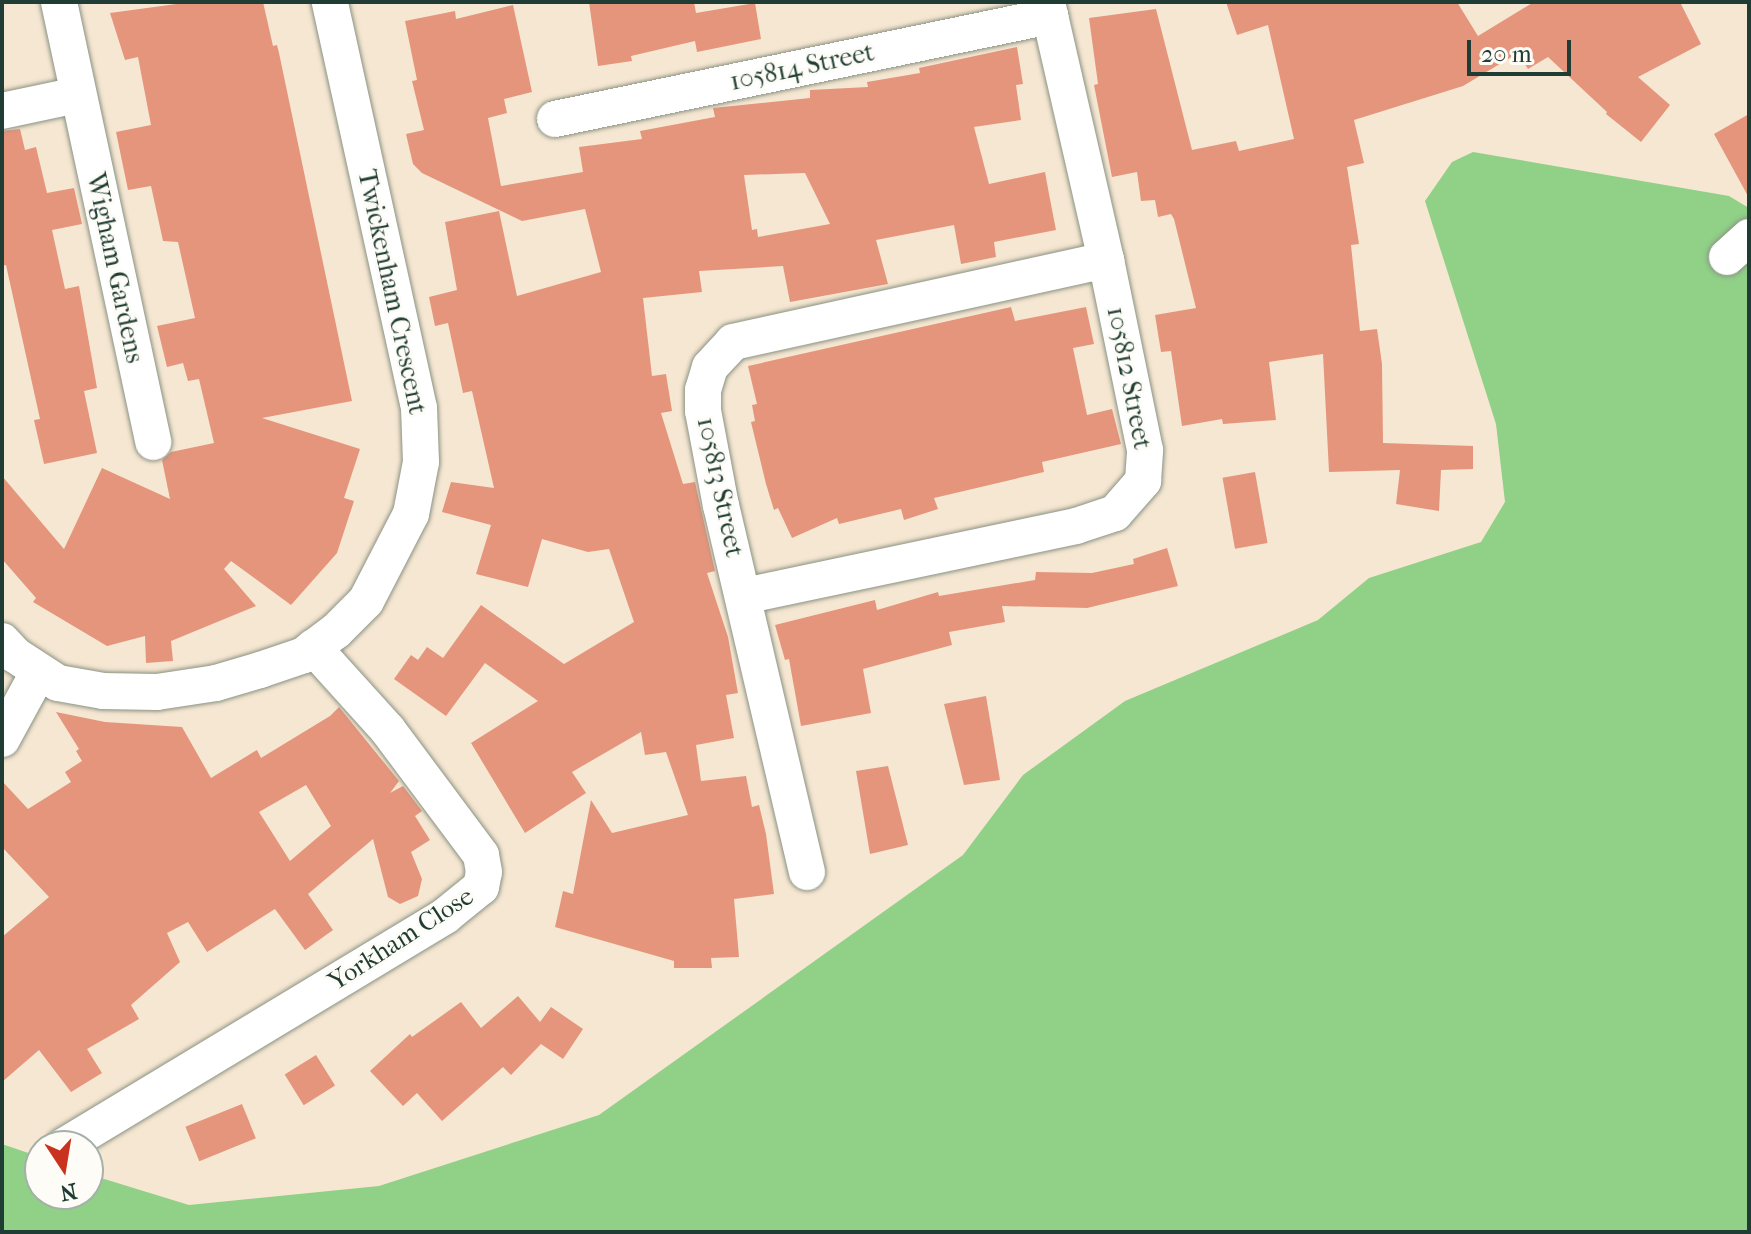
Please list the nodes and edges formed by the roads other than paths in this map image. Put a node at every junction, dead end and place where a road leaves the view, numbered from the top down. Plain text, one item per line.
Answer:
1 (59, 2) edge
2 (330, 2) edge
3 (1048, 9) edge
4 (77, 95) junction
5 (2, 111) edge
6 (555, 119) dead end
7 (1106, 260) junction
8 (153, 442) dead end
9 (744, 596) junction
10 (2, 641) edge
11 (313, 647) junction
12 (39, 671) junction
13 (2, 739) edge
14 (807, 872) dead end
15 (91, 1130) edge

1 - 4 street, Wigham Gardens
2 - 11 street, Twickenham Crescent
3 - 6 street, 105814 Street
3 - 7 street, 105812 Street
4 - 5 street
4 - 8 street, Wigham Gardens
7 - 9 street, 105812 Street
7 - 9 street, 105813 Street
9 - 14 street, 105813 Street
10 - 12 street, Twickenham Crescent
11 - 12 street, Twickenham Crescent
11 - 15 street, Yorkham Close
12 - 13 street

